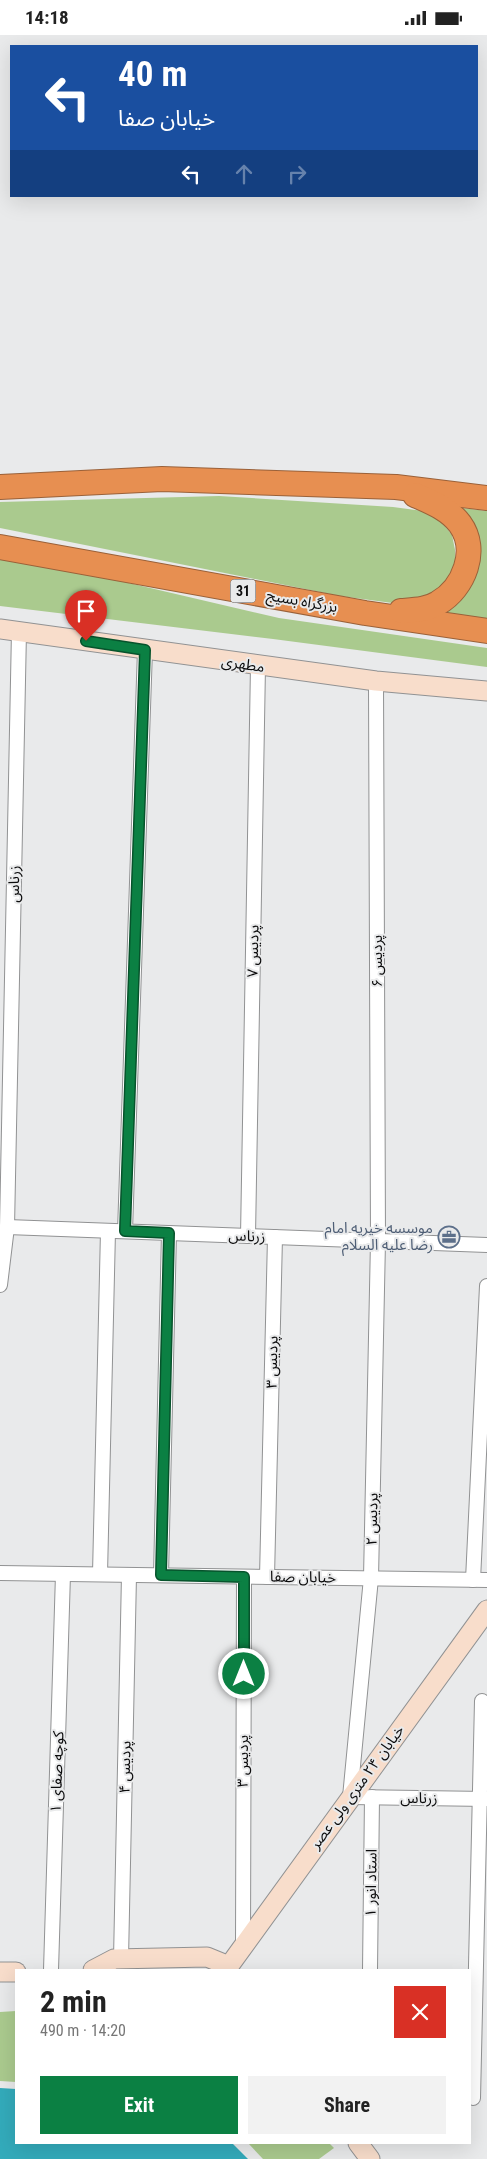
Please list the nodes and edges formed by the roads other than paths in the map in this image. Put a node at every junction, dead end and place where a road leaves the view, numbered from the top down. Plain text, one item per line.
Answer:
1 (0, 487) edge
2 (396, 487) junction
3 (487, 498) edge
4 (0, 547) edge
5 (365, 613) junction
6 (0, 629) edge
7 (19, 631) junction
8 (487, 631) edge
9 (145, 650) junction
10 (258, 666) junction
11 (376, 681) junction
12 (487, 691) edge
13 (6, 1227) junction
14 (108, 1231) junction
15 (125, 1231) junction
16 (169, 1233) junction
17 (248, 1236) junction
18 (276, 1237) junction
19 (378, 1241) junction
20 (487, 1245) edge
21 (0, 1285) edge
22 (487, 1286) edge
23 (0, 1573) edge
24 (63, 1574) junction
25 (100, 1574) junction
26 (129, 1575) junction
27 (161, 1575) junction
28 (244, 1577) junction
29 (267, 1577) junction
30 (371, 1578) junction
31 (473, 1580) junction
32 (487, 1580) edge
33 (487, 1610) edge
34 (482, 1701) dead end
35 (350, 1797) junction
36 (372, 1797) junction
37 (483, 1799) edge
38 (243, 1946) junction
39 (121, 1959) junction
40 (51, 1969) edge
41 (95, 1969) edge
42 (228, 1969) edge
43 (370, 1969) edge
44 (0, 1972) edge
45 (15, 1972) edge
46 (473, 2098) dead end
47 (359, 2144) edge
48 (370, 2159) edge

1 - 2 highway
2 - 3 highway
2 - 5 highway
4 - 5 highway, بزرگراه بسیج / 31
5 - 8 highway, بزرگراه بسیج / 31
6 - 7 street, مطهری
7 - 9 street, مطهری
7 - 13 street, زرناس
9 - 10 street, مطهری
9 - 15 street
10 - 11 street, مطهری
10 - 17 street, پردیس ۷
11 - 12 street, مطهری
11 - 19 street, پردیس ۶
13 - 14 street, زرناس
13 - 21 street, زرناس
14 - 15 street, زرناس
14 - 25 street
15 - 16 street, زرناس
16 - 17 street, زرناس
16 - 27 street
17 - 18 street, زرناس
18 - 19 street, زرناس
18 - 29 street, پردیس ۳
19 - 20 street, زرناس
19 - 30 street, پردیس ۲
22 - 31 street
23 - 24 street, خیابان صفا
24 - 25 street, خیابان صفا
24 - 40 street, کوچه صفای ۱
25 - 26 street, خیابان صفا
26 - 27 street, خیابان صفا
26 - 39 street, پردیس ۴
27 - 28 street, خیابان صفا
28 - 29 street, خیابان صفا
28 - 38 street, پردیس ۳
29 - 30 street, خیابان صفا
30 - 31 street, خیابان صفا
30 - 35 street, پردیس ۲
31 - 32 street, خیابان صفا
33 - 35 street, خیابان ۲۴ متری ولی عصر
34 - 37 street
35 - 36 street, زرناس
35 - 38 street, خیابان ۲۴ متری ولی عصر
36 - 37 street, زرناس
36 - 43 street, استاد انور ۱
37 - 46 street
38 - 42 street, خیابان ۲۴ متری ولی عصر
39 - 41 street
39 - 42 street
44 - 45 street
47 - 48 street

